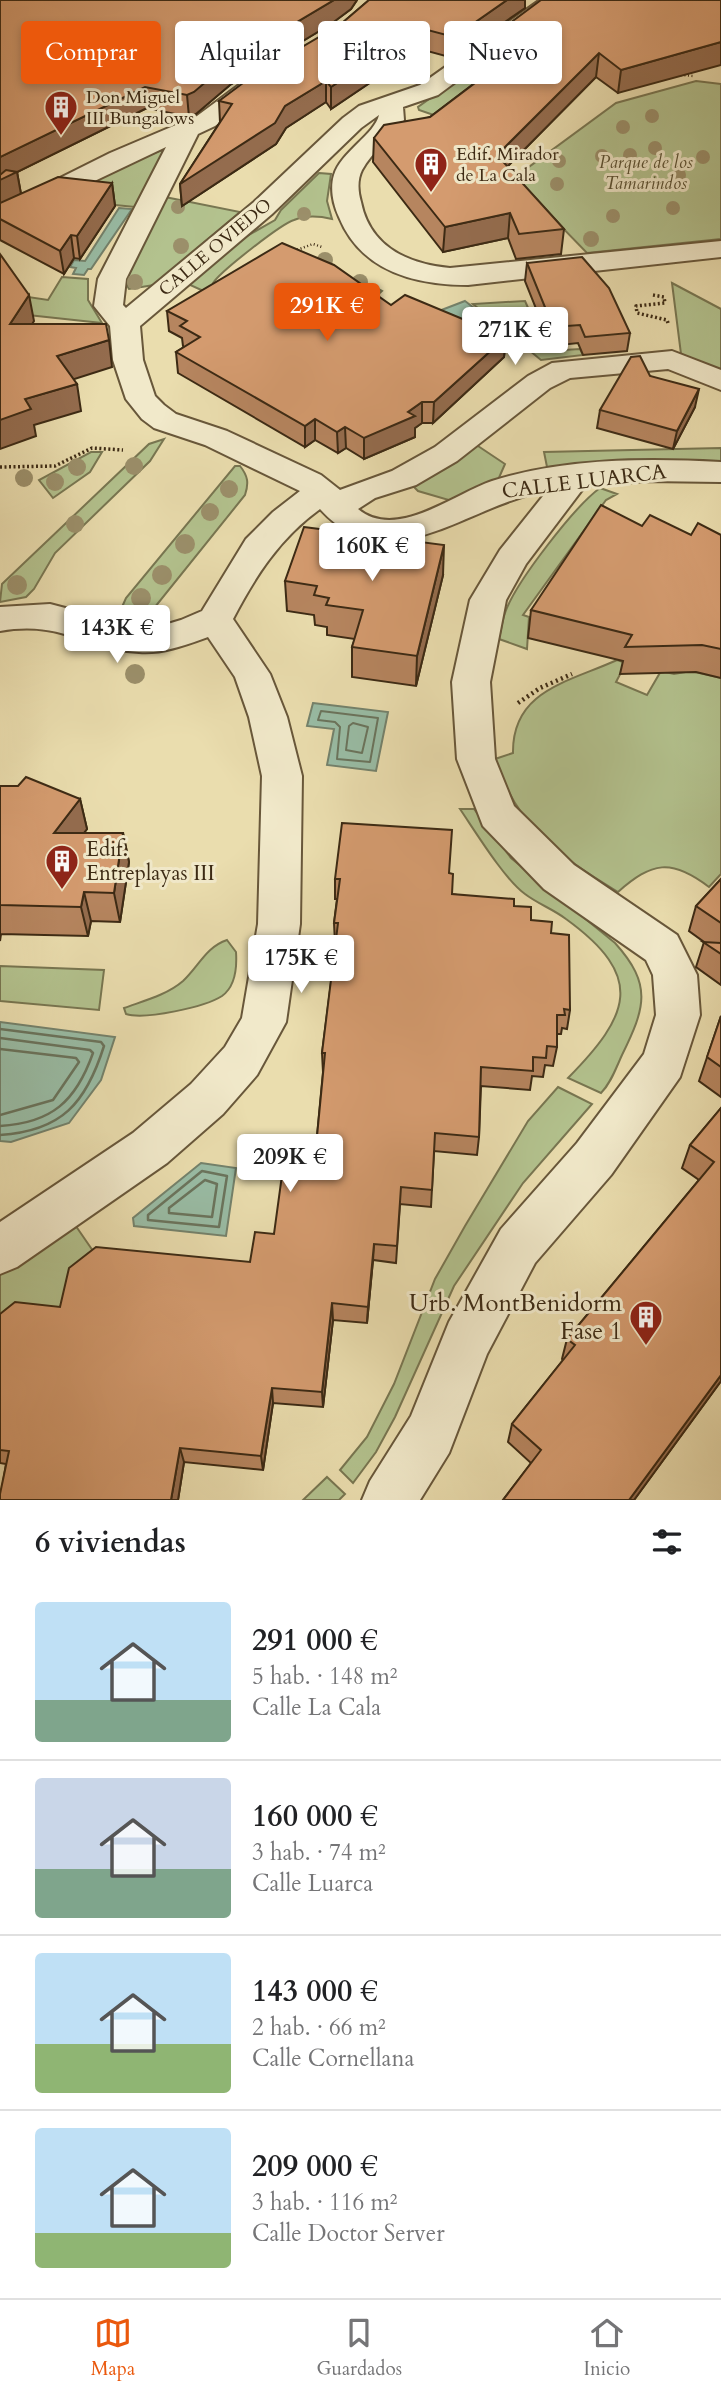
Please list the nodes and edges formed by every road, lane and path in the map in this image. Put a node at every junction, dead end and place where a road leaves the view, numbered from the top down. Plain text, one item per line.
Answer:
1 (555, 0) edge
2 (680, 75) edge
3 (694, 76) edge
4 (255, 84) edge
5 (391, 105) junction
6 (187, 130) junction
7 (0, 218) edge
8 (326, 247) dead end
9 (721, 249) edge
10 (283, 255) edge
11 (658, 258) junction
12 (125, 324) junction
13 (668, 328) dead end
14 (721, 381) edge
15 (123, 450) dead end
16 (0, 467) edge
17 (721, 472) edge
18 (574, 478) junction
19 (330, 498) junction
20 (0, 619) edge
21 (215, 620) junction
22 (0, 1250) edge
23 (389, 1500) edge

1 - 5 street, CALLE OVIEDO
2 - 3 path
4 - 6 street
5 - 11 street
5 - 12 street, CALLE OVIEDO
6 - 7 street
6 - 12 street
8 - 10 path
9 - 11 street
11 - 13 path
12 - 19 street
14 - 19 street
15 - 16 path
17 - 18 street, CALLE LUARCA
18 - 19 street, CALLE LUARCA
18 - 23 street
19 - 21 street
20 - 21 street
21 - 22 street

